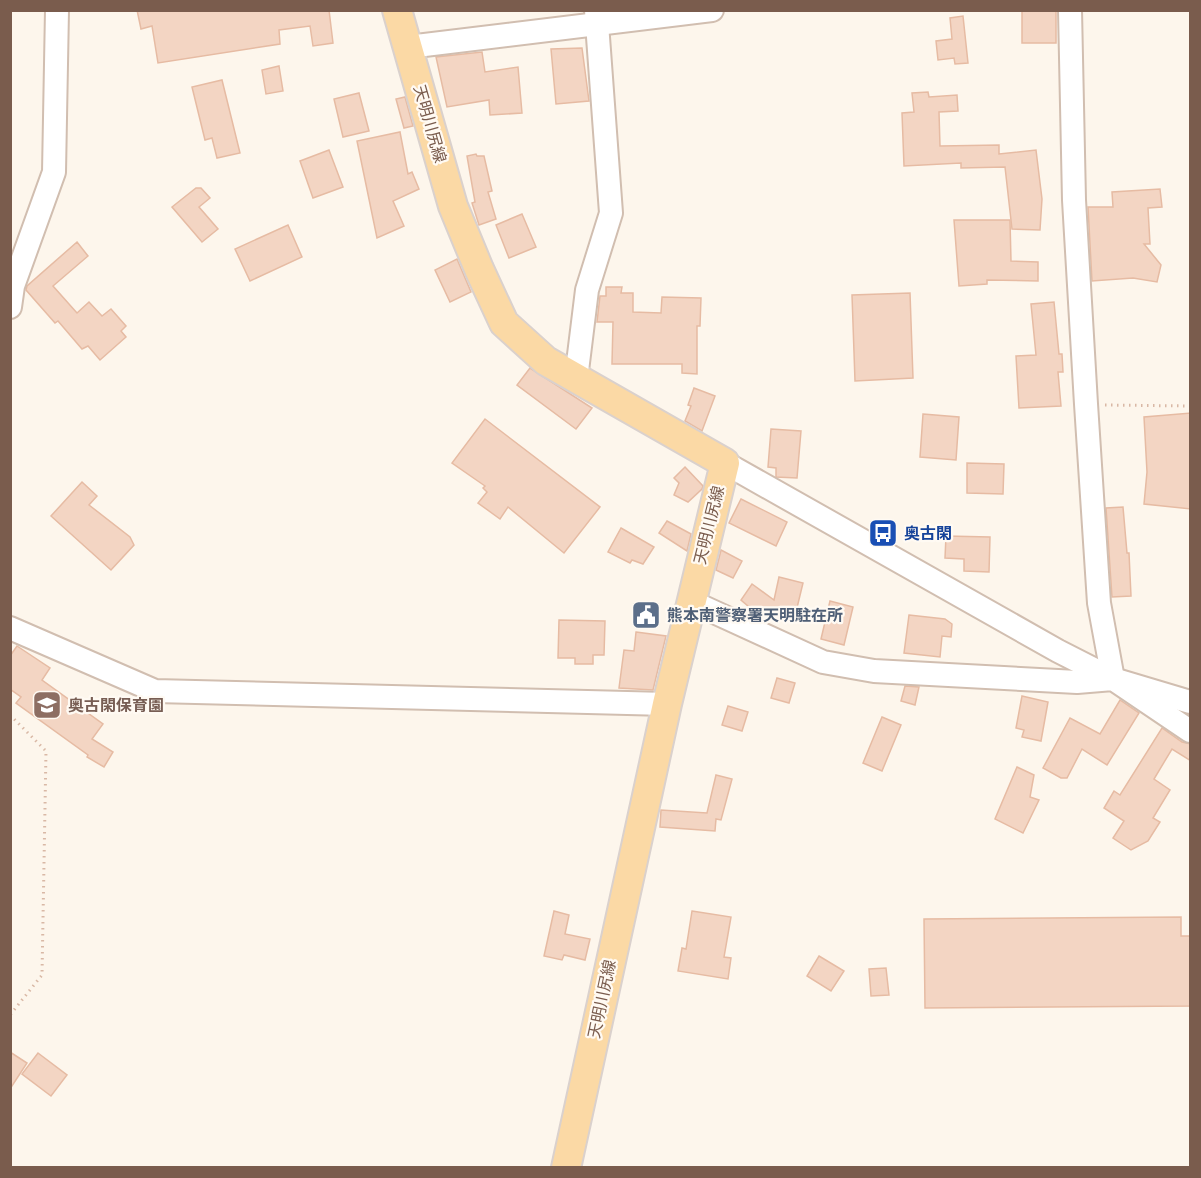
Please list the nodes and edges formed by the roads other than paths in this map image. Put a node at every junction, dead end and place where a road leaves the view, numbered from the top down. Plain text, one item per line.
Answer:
1 (57, 10) edge
2 (397, 10) edge
3 (712, 10) edge
4 (1070, 10) edge
5 (597, 17) edge
6 (408, 47) junction
7 (10, 307) edge
8 (576, 379) junction
9 (725, 463) junction
10 (690, 601) junction
11 (10, 628) edge
12 (1113, 679) junction
13 (1191, 702) edge
14 (667, 704) junction
15 (1191, 731) edge
16 (566, 1167) edge

1 - 7 street
2 - 6 main road, 天明川尻線
3 - 5 street
4 - 12 street
5 - 6 street
5 - 8 street
6 - 8 main road, 天明川尻線
8 - 9 main road, 天明川尻線
9 - 10 main road, 天明川尻線
9 - 12 street
10 - 12 street
10 - 14 main road, 天明川尻線
11 - 14 street
12 - 13 street
12 - 15 street
14 - 16 main road, 天明川尻線

